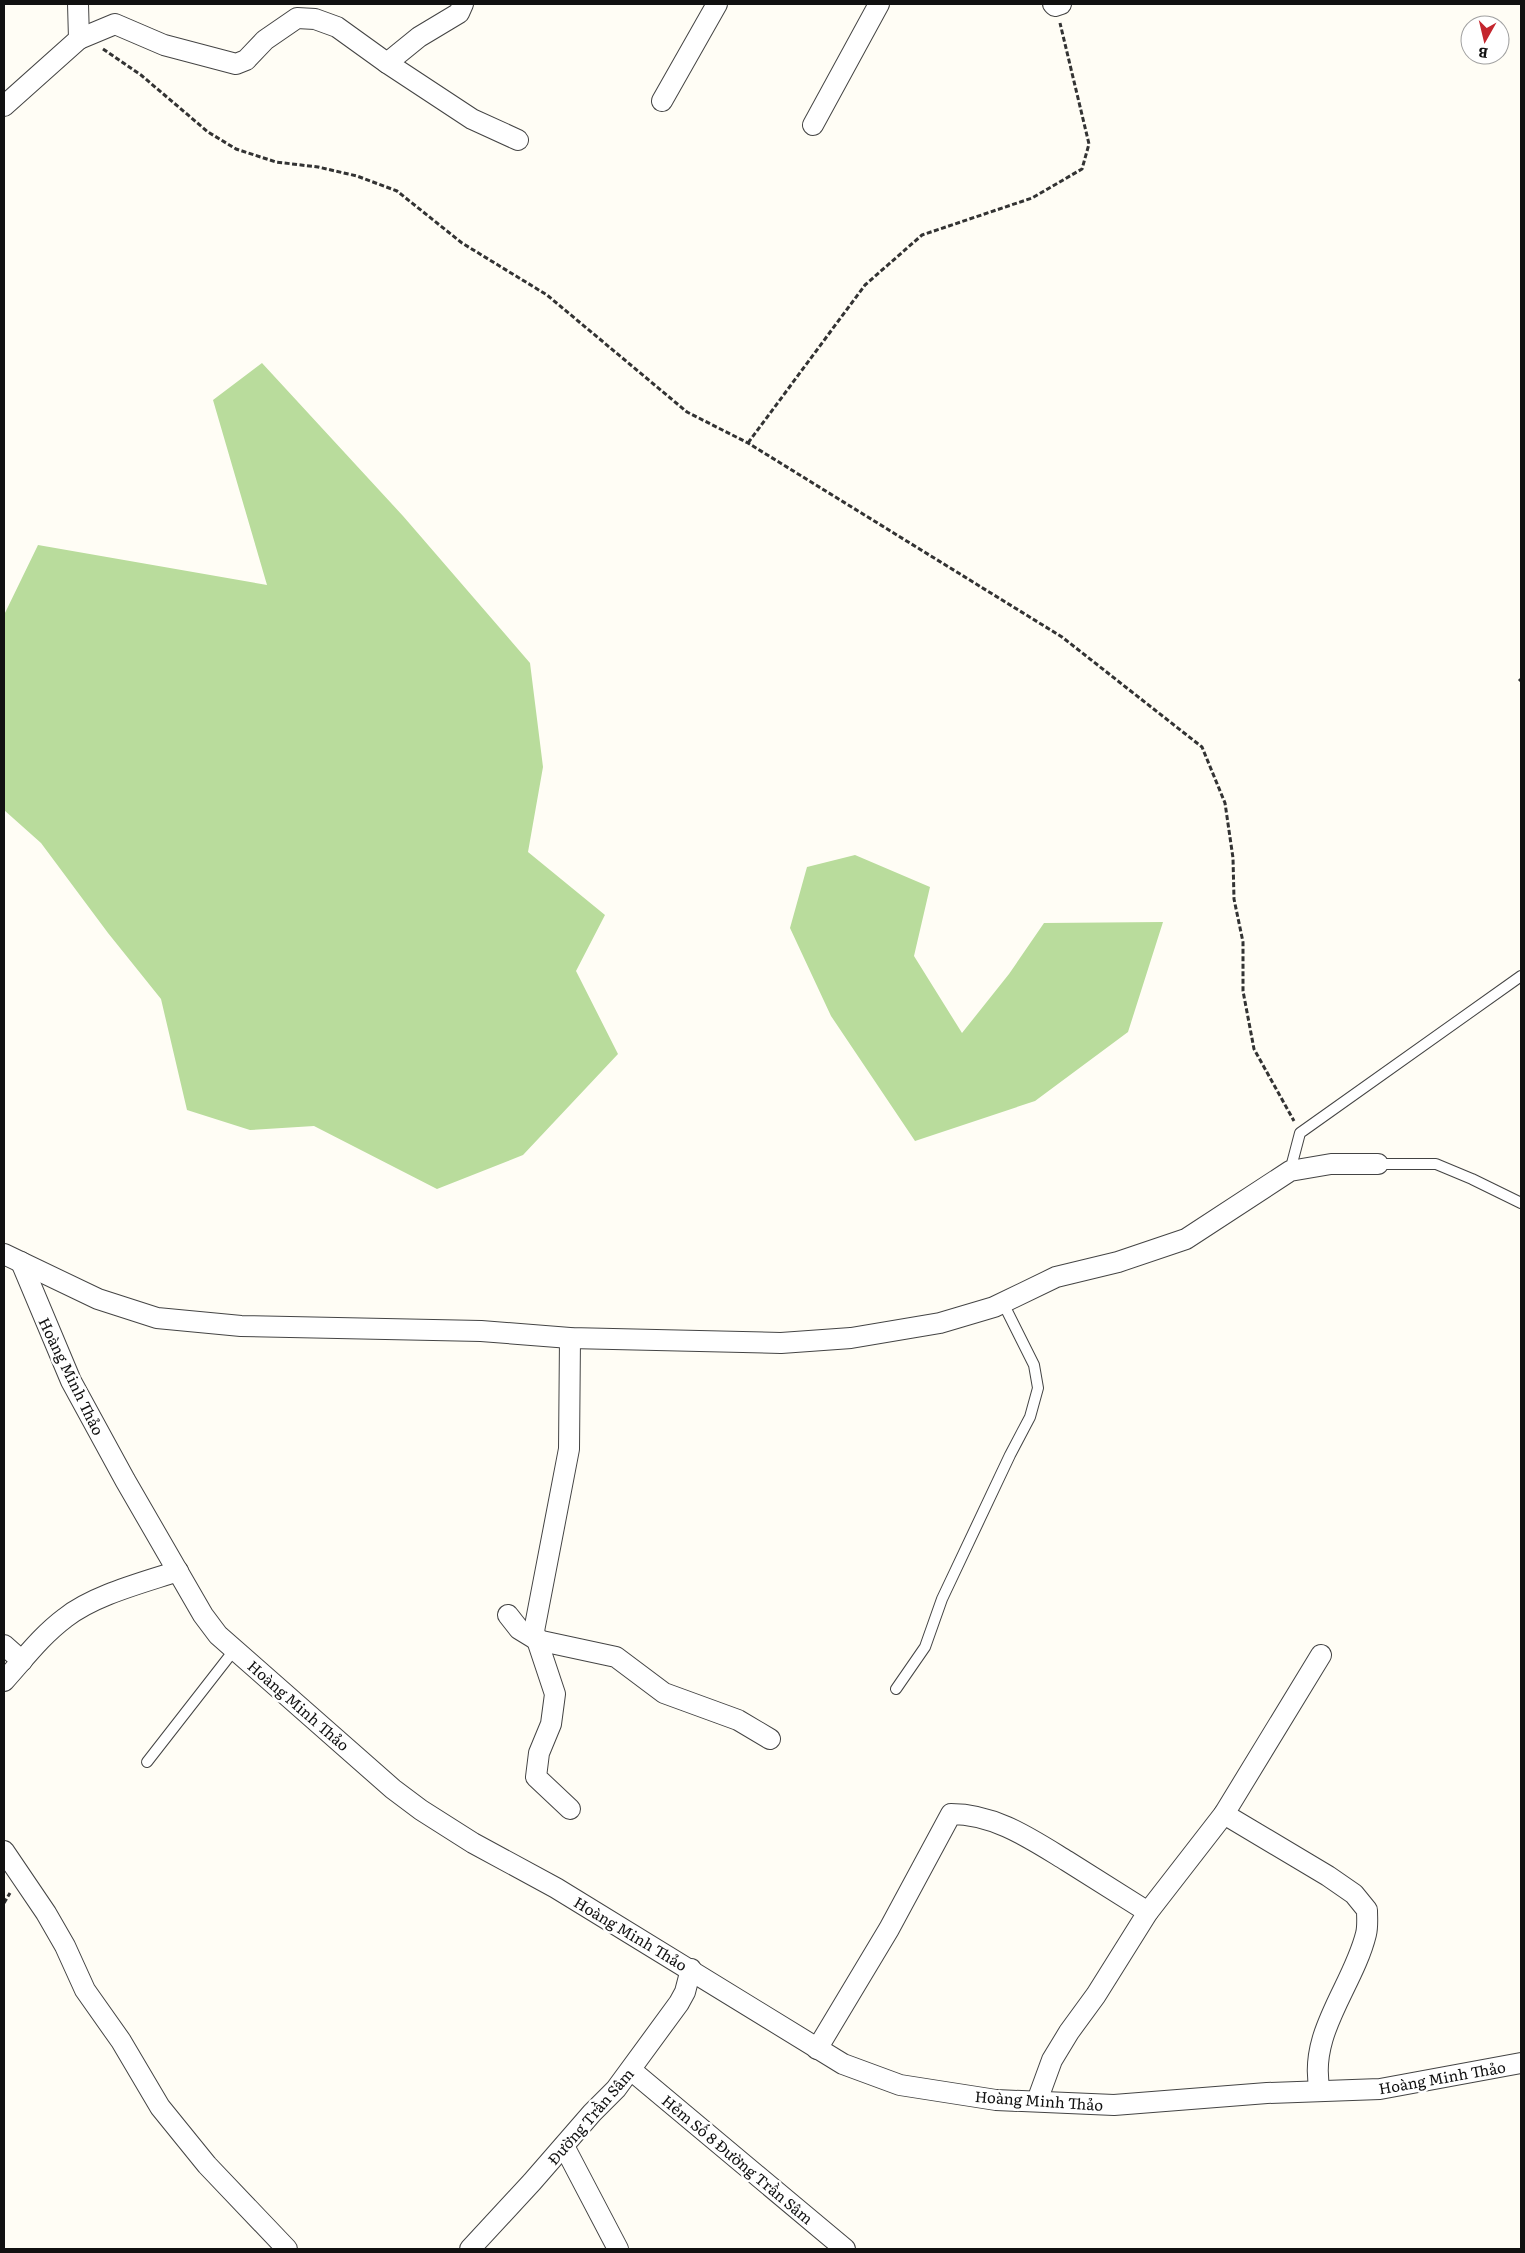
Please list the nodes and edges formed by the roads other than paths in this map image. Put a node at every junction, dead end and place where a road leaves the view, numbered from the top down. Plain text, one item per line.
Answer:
1 (464, 4) edge
2 (717, 4) edge
3 (879, 4) edge
4 (79, 22) edge
5 (387, 63) junction
6 (662, 101) dead end
7 (4, 106) edge
8 (813, 125) dead end
9 (518, 140) dead end
10 (1521, 976) edge
11 (1378, 1164) joint
12 (1290, 1171) junction
13 (1521, 1203) edge
14 (12, 1258) edge
15 (1003, 1303) junction
16 (570, 1338) junction
17 (178, 1572) junction
18 (508, 1615) dead end
19 (537, 1640) junction
20 (4, 1644) edge
21 (235, 1649) junction
22 (1321, 1655) dead end
23 (22, 1661) junction
24 (4, 1681) edge
25 (896, 1689) dead end
26 (770, 1740) dead end
27 (147, 1762) dead end
28 (570, 1809) dead end
29 (1224, 1814) junction
30 (4, 1851) edge
31 (1148, 1912) junction
32 (690, 1969) junction
33 (817, 2049) junction
34 (1521, 2063) edge
35 (631, 2070) junction
36 (1320, 2091) junction
37 (1038, 2101) junction
38 (564, 2146) junction
39 (287, 2249) edge
40 (470, 2249) edge
41 (618, 2249) edge
42 (845, 2249) edge

1 - 5 street
2 - 6 street
3 - 8 street
4 - 5 street
4 - 7 street
5 - 9 street
10 - 12 lane
11 - 12 street
11 - 13 lane
12 - 15 street
14 - 16 street
14 - 17 street, Hoàng Minh Thảo
15 - 16 street
15 - 25 lane
16 - 19 street
17 - 21 street, Hoàng Minh Thảo
17 - 23 street
18 - 19 street
19 - 26 street
19 - 28 street
20 - 23 street
21 - 27 lane
21 - 32 street, Hoàng Minh Thảo
22 - 29 street
23 - 24 street
29 - 31 street
29 - 36 street
30 - 39 street
31 - 33 street
31 - 37 street
32 - 33 street, Hoàng Minh Thảo
32 - 35 street, Đường Trần Sâm
33 - 37 street, Hoàng Minh Thảo
34 - 36 street, Hoàng Minh Thảo
35 - 38 street, Đường Trần Sâm
35 - 42 street, Hẻm Số 8 Đường Trần Sâm
36 - 37 street, Hoàng Minh Thảo
38 - 40 street, Đường Trần Sâm
38 - 41 street

